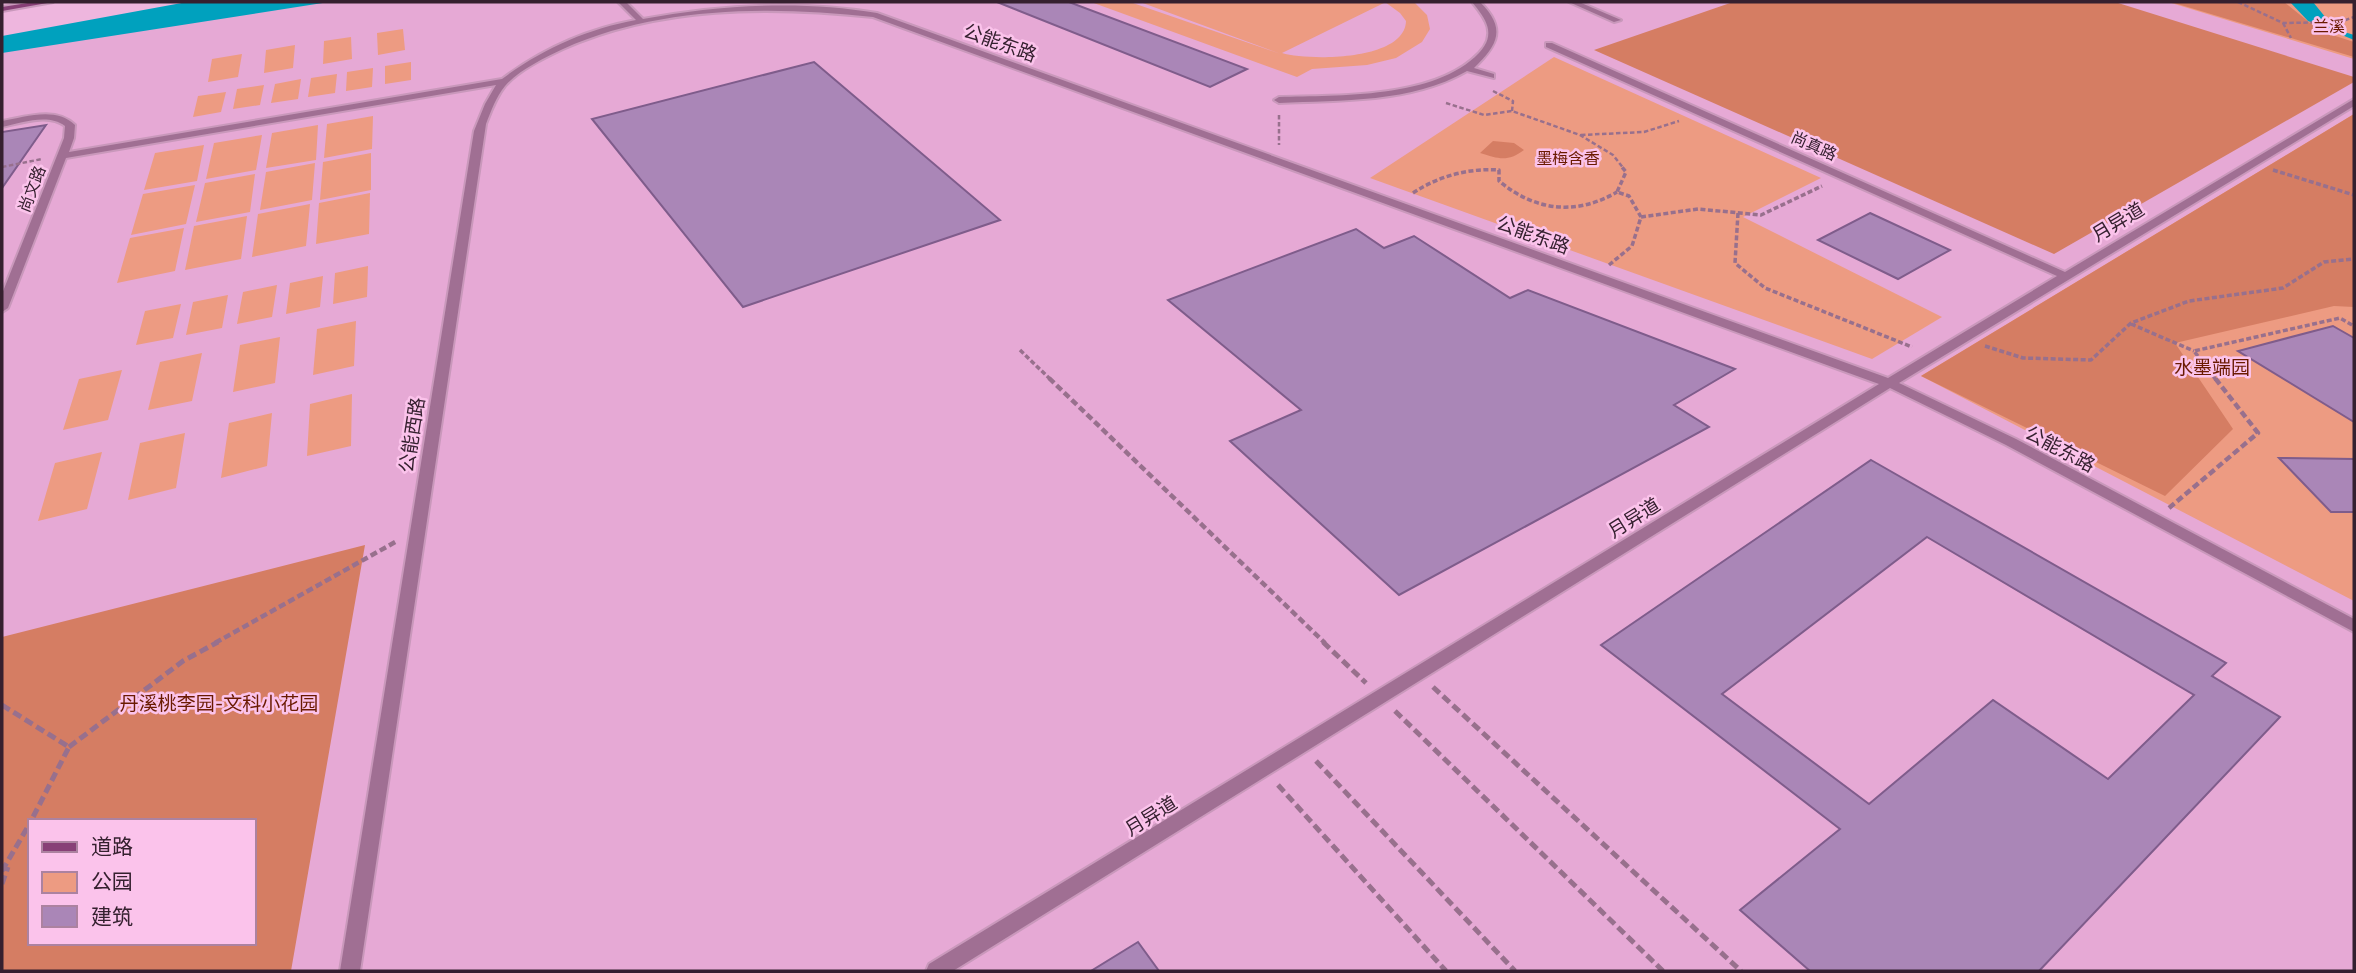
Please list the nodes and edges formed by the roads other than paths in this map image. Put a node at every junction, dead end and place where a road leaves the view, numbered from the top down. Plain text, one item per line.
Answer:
1 (17, 2) edge
2 (49, 2) edge
3 (622, 2) edge
4 (1476, 2) edge
5 (1573, 2) edge
6 (826, 3) edge
7 (2, 6) edge
8 (658, 10) joint
9 (639, 18) junction
10 (1617, 20) dead end
11 (1549, 44) dead end
12 (1469, 69) junction
13 (1491, 76) dead end
14 (505, 81) junction
15 (1279, 100) road end
16 (2354, 102) edge
17 (2, 124) edge
18 (61, 156) junction
19 (2066, 276) junction
20 (2, 308) edge
21 (1889, 383) junction
22 (2354, 626) edge
23 (350, 971) edge
24 (936, 971) edge

1 - 7 main road
2 - 7 main road
3 - 9 street
4 - 12 street
5 - 10 street
6 - 8 street, 公能东路
6 - 21 street, 公能东路
8 - 9 street, 公能西路
9 - 14 street, 公能西路
11 - 19 street, 尚真路
12 - 13 street
12 - 15 street
14 - 18 street
14 - 23 street, 公能西路
16 - 19 street, 月异道
17 - 18 street, 尚文路
18 - 20 street, 尚文路
19 - 21 street, 月异道
21 - 22 street, 公能东路
21 - 24 street, 月异道

